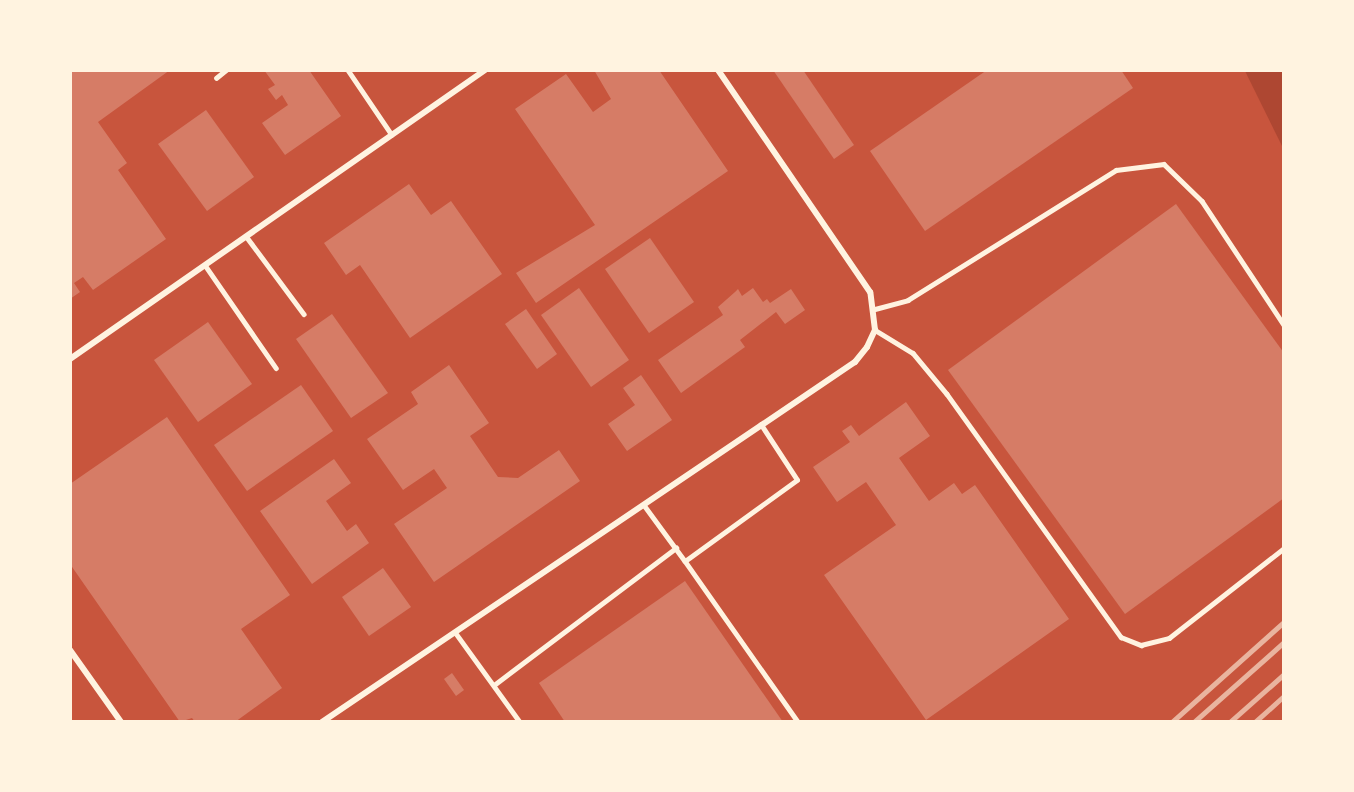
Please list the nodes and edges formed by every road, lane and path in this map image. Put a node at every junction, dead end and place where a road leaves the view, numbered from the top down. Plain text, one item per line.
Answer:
1 (226, 70) edge
2 (348, 70) edge
3 (485, 70) edge
4 (718, 70) edge
5 (216, 78) dead end
6 (392, 135) junction
7 (246, 236) junction
8 (205, 265) junction
9 (875, 309) junction
10 (304, 314) dead end
11 (1284, 325) edge
12 (875, 330) junction
13 (70, 359) edge
14 (276, 368) dead end
15 (761, 425) junction
16 (644, 505) junction
17 (676, 548) junction
18 (1284, 548) edge
19 (685, 561) junction
20 (455, 632) junction
21 (70, 650) edge
22 (494, 685) junction
23 (121, 722) edge
24 (322, 722) edge
25 (520, 722) edge
26 (798, 722) edge

1 - 5 lane
2 - 6 lane
3 - 6 street
4 - 9 street
6 - 7 street
7 - 8 street
7 - 10 lane
8 - 13 street
8 - 14 lane
9 - 11 lane
9 - 12 street
12 - 15 street
12 - 18 lane
15 - 16 street
15 - 19 lane
16 - 17 lane
16 - 20 street
17 - 19 lane
17 - 22 lane
19 - 26 lane
20 - 22 lane
20 - 24 street
21 - 23 street
22 - 25 lane

